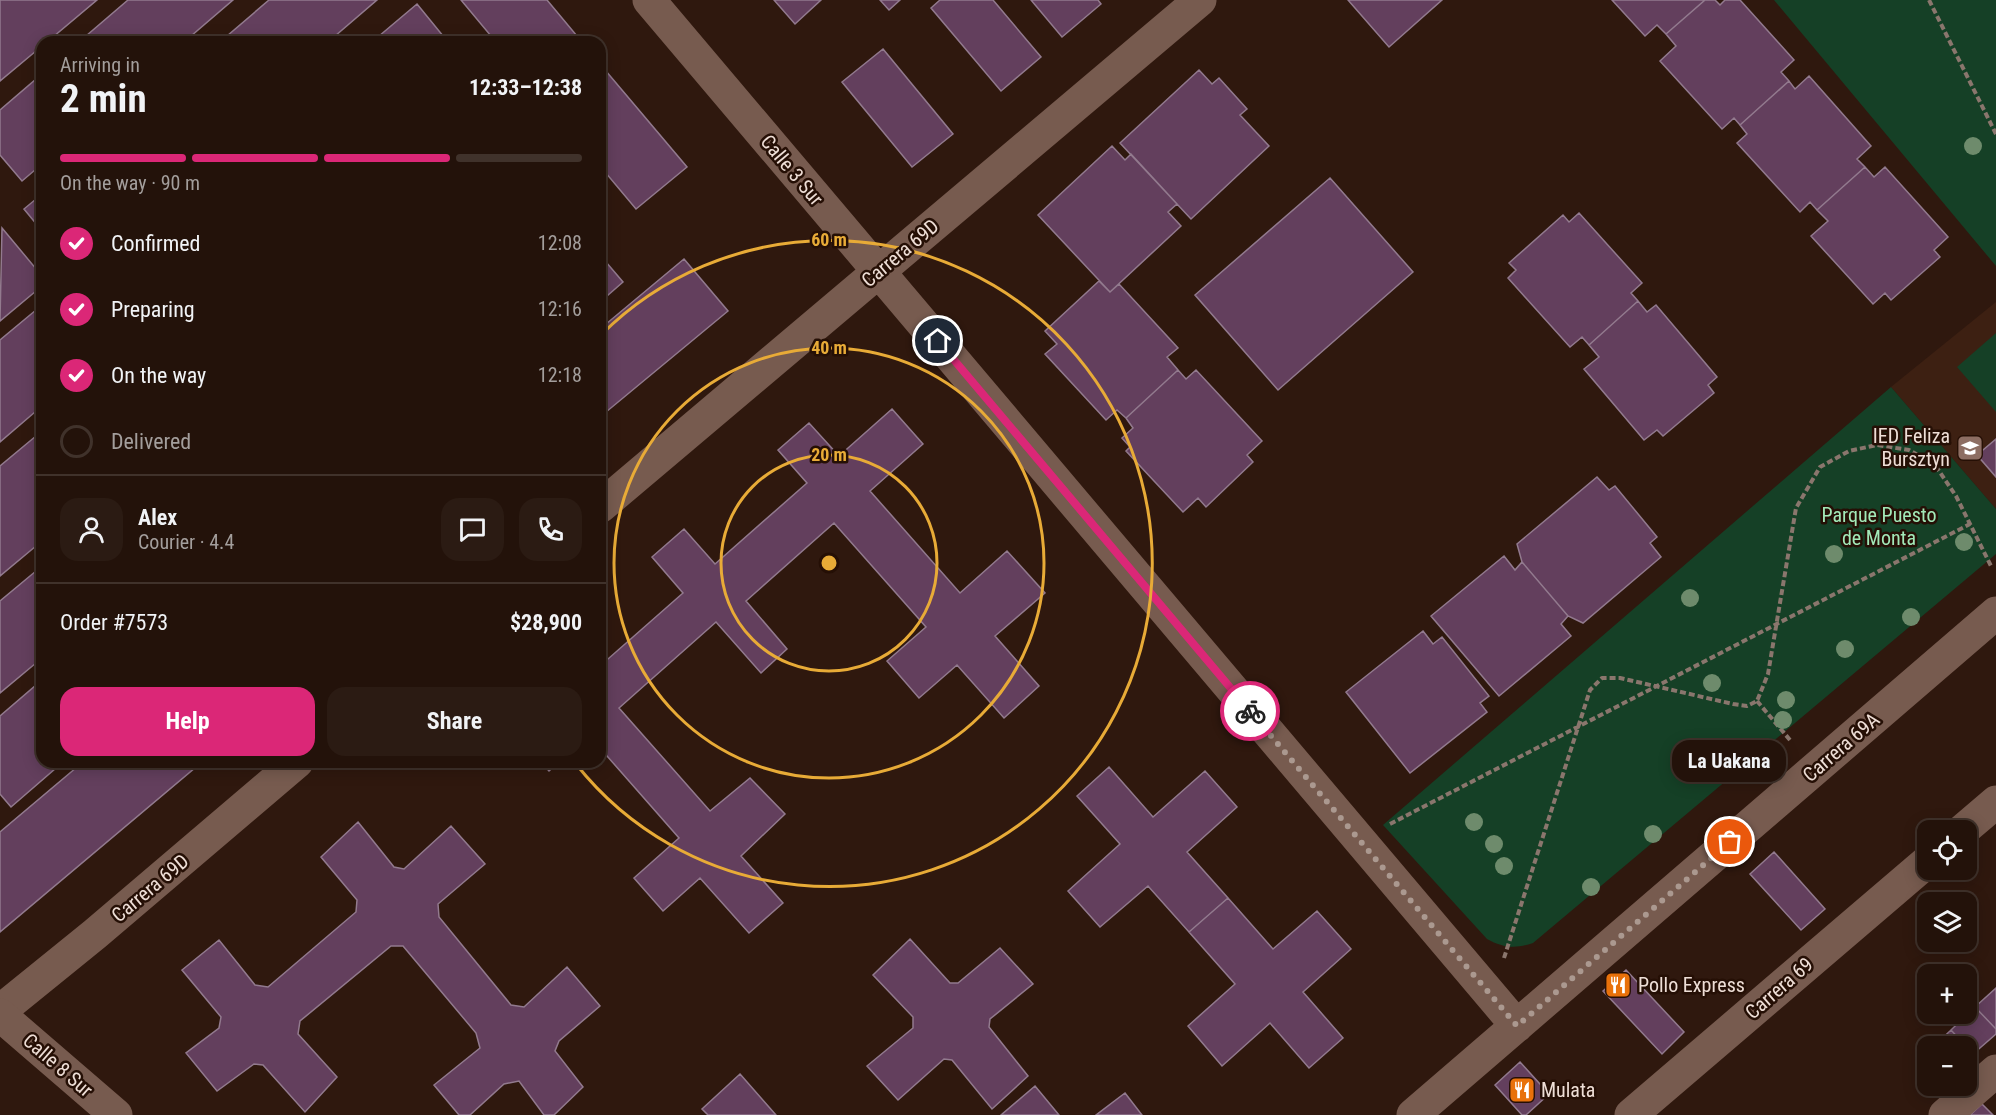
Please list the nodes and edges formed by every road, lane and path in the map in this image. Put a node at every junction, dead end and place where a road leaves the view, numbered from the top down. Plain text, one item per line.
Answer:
1 (649, 0) edge
2 (1200, 0) edge
3 (1929, 0) edge
4 (1996, 134) edge
5 (879, 272) junction
6 (606, 502) edge
7 (1970, 524) junction
8 (1992, 568) dead end
9 (1996, 613) edge
10 (1776, 624) junction
11 (1656, 686) junction
12 (1757, 701) junction
13 (1579, 726) junction
14 (1790, 740) dead end
15 (290, 768) edge
16 (1996, 802) edge
17 (1975, 820) edge
18 (1379, 830) dead end
19 (1917, 871) edge
20 (1504, 958) dead end
21 (0, 1013) edge
22 (1517, 1026) junction
23 (1996, 1071) edge
24 (1636, 1114) edge
25 (116, 1115) edge
26 (1413, 1115) edge
27 (1945, 1115) edge

1 - 5 street, Calle 3 Sur
2 - 5 street, Carrera 69D
3 - 4 path
5 - 6 street, Carrera 69D
5 - 22 street, Calle 3 Sur
7 - 8 path
7 - 10 path
7 - 10 path
9 - 22 street, Carrera 69A
10 - 11 path
10 - 12 path
11 - 12 path
11 - 13 path
11 - 13 path
12 - 14 path
13 - 18 path
13 - 20 path
15 - 21 street, Carrera 69D
16 - 17 street
19 - 24 street, Carrera 69
21 - 25 street, Calle 8 Sur
22 - 26 street, Carrera 69A
23 - 27 street

